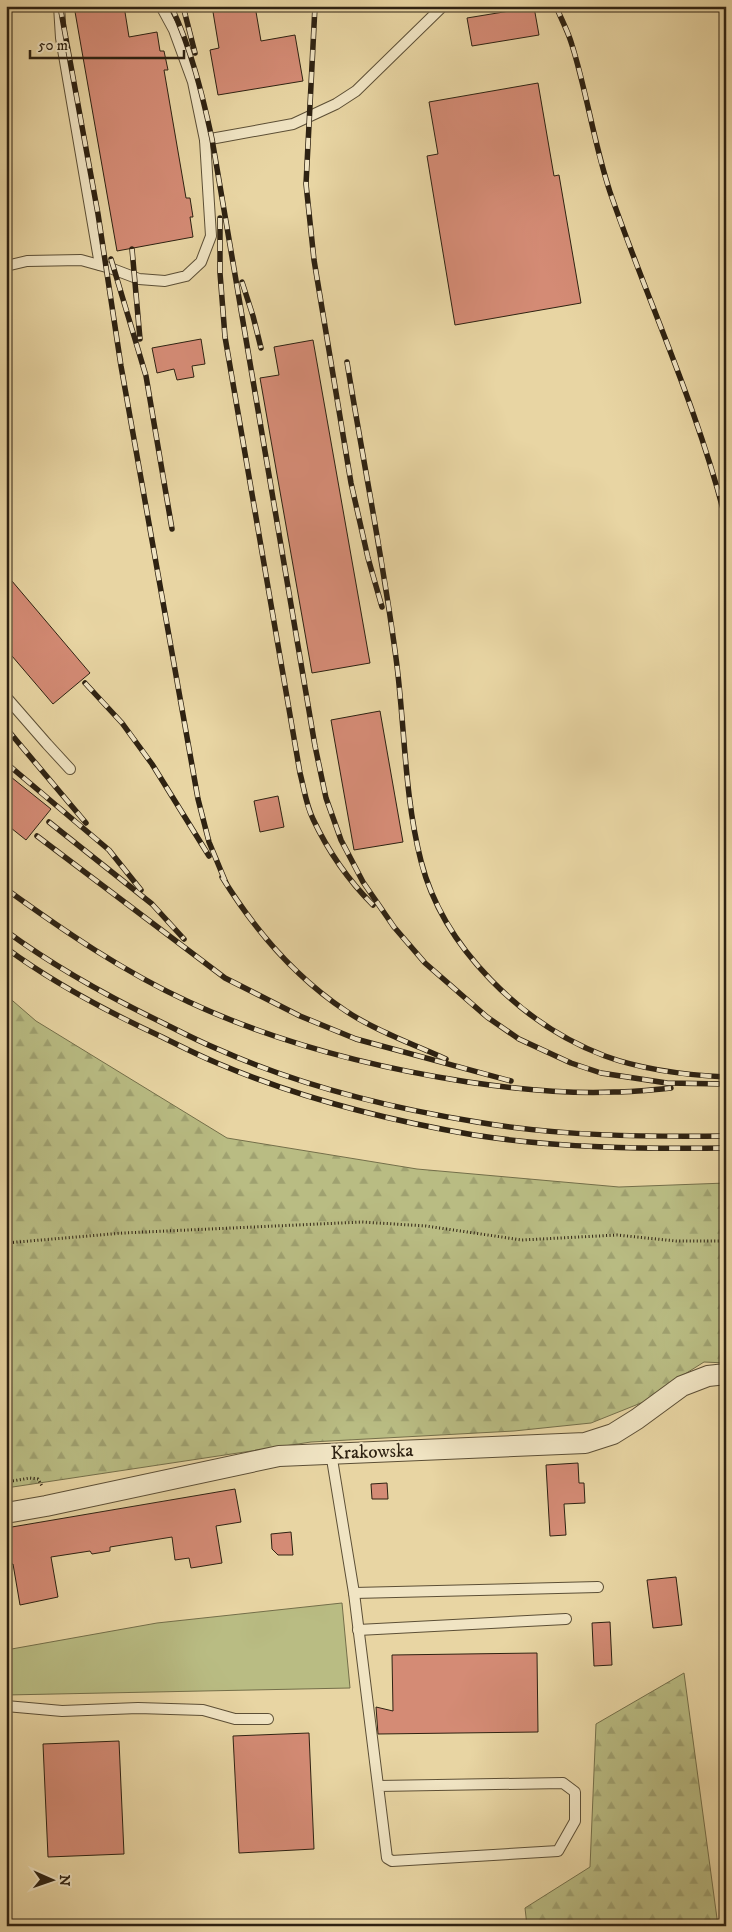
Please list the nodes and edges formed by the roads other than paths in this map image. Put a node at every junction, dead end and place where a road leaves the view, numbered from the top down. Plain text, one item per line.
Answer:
1 (58, 6) edge
2 (161, 6) edge
3 (443, 6) edge
4 (205, 140) junction
5 (100, 265) junction
6 (6, 266) edge
7 (6, 696) edge
8 (70, 769) dead end
9 (726, 1374) edge
10 (331, 1453) junction
11 (6, 1513) edge
12 (598, 1587) dead end
13 (354, 1593) junction
14 (566, 1619) dead end
15 (358, 1630) junction
16 (6, 1706) edge
17 (268, 1719) dead end
18 (378, 1786) junction

1 - 5 lane
2 - 4 lane
3 - 4 lane
4 - 5 lane
5 - 6 lane
7 - 8 lane
9 - 10 street, Krakowska
10 - 11 street, Krakowska
10 - 13 lane
12 - 13 lane
13 - 15 lane
14 - 15 lane
15 - 18 lane
16 - 17 lane
18 - 18 lane

